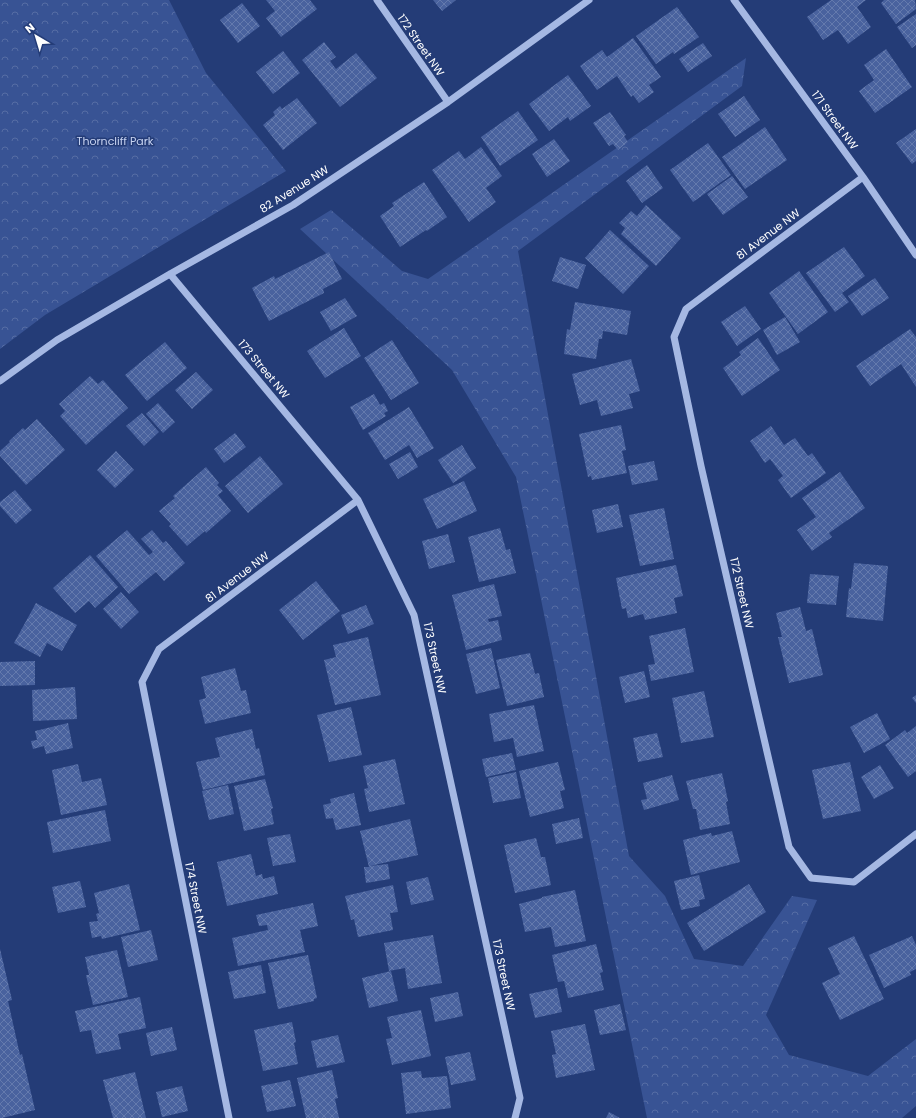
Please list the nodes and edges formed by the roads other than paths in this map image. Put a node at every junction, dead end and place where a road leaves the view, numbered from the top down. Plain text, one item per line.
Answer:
1 (377, 0) edge
2 (589, 0) edge
3 (734, 0) edge
4 (448, 102) junction
5 (863, 178) junction
6 (916, 255) edge
7 (170, 274) junction
8 (686, 308) joint
9 (0, 381) edge
10 (358, 500) junction
11 (142, 682) joint
12 (916, 834) edge
13 (229, 1118) edge
14 (515, 1118) edge

1 - 4 street, 172 Street NW
2 - 4 street, 82 Avenue NW
3 - 5 street, 171 Street NW
4 - 7 street, 82 Avenue NW
5 - 6 street, 171 Street NW
5 - 8 street, 81 Avenue NW
7 - 9 street, 82 Avenue NW
7 - 10 street, 173 Street NW
8 - 12 street, 172 Street NW
10 - 11 street, 81 Avenue NW
10 - 14 street, 173 Street NW
11 - 13 street, 174 Street NW

